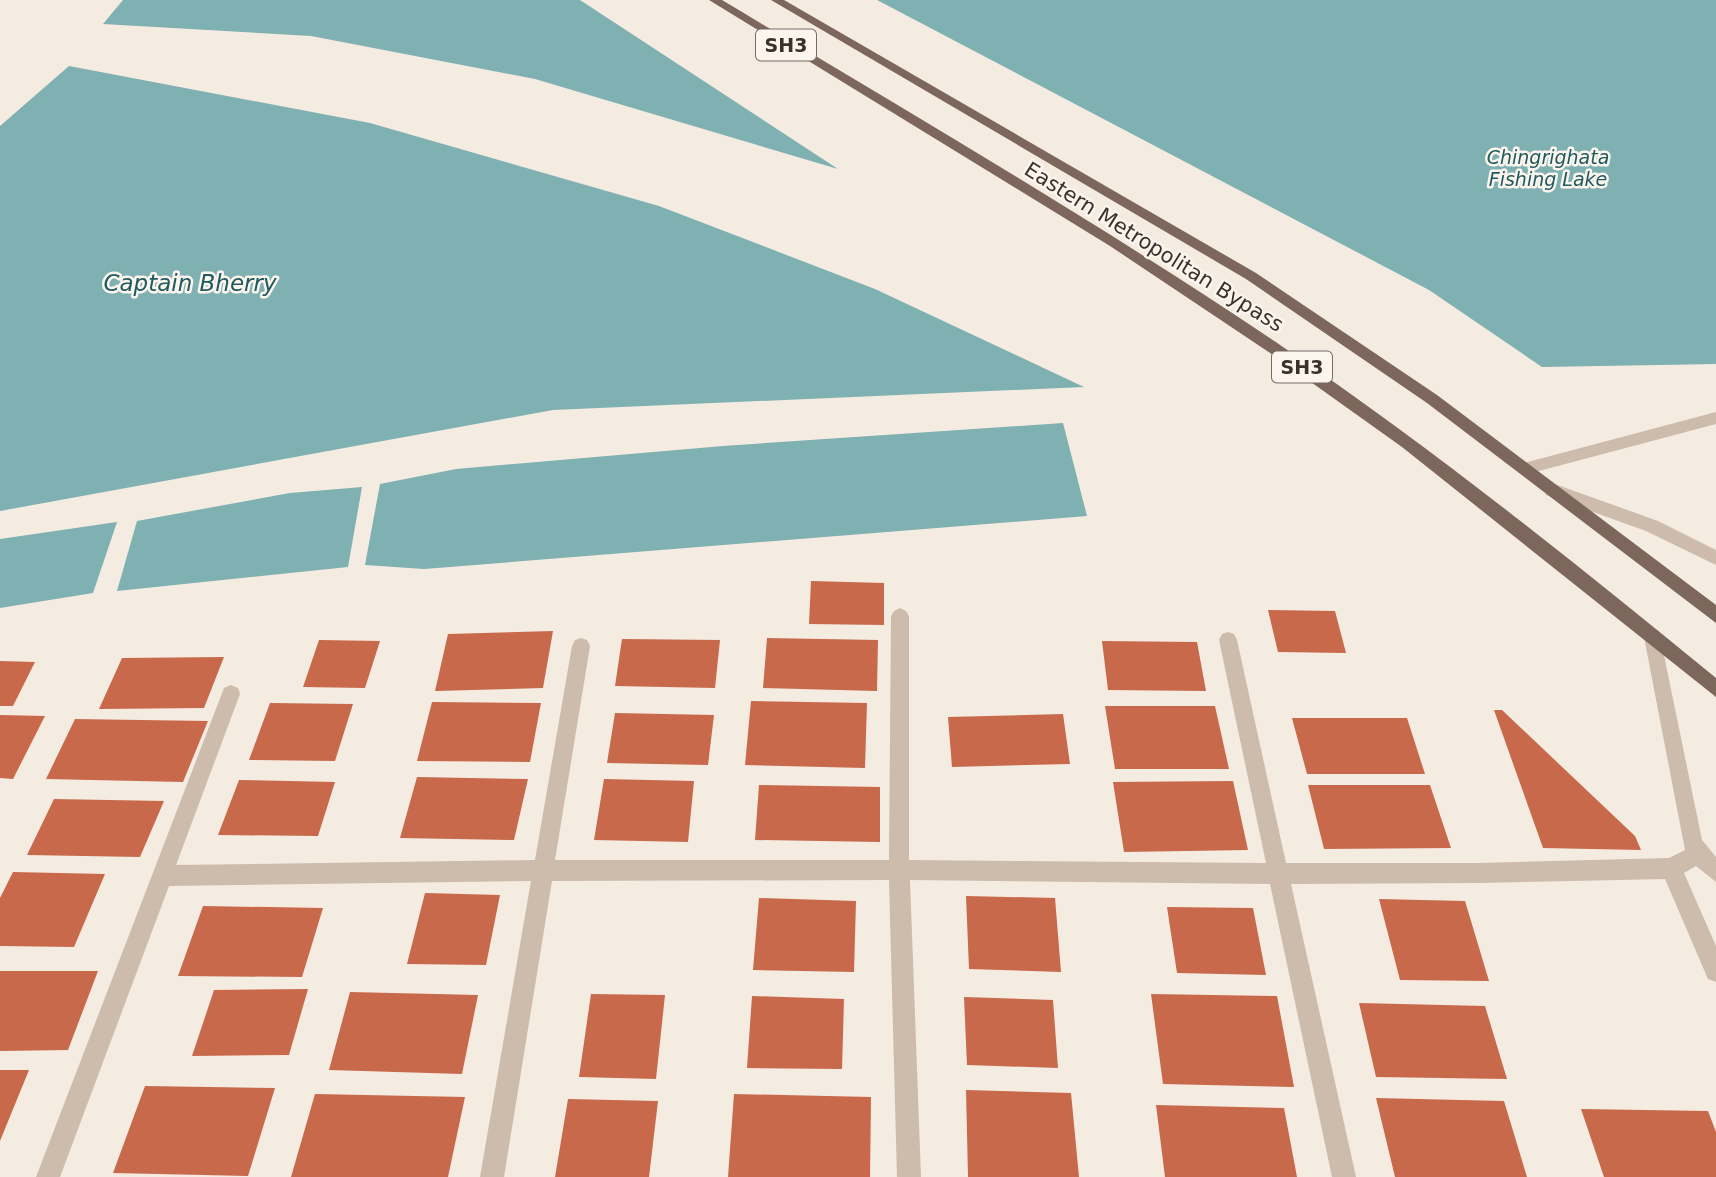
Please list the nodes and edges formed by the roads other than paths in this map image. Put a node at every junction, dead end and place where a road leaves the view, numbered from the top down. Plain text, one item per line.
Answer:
1 (714, 0) edge
2 (776, 0) edge
3 (1716, 418) edge
4 (1524, 469) junction
5 (1552, 490) junction
6 (1716, 558) edge
7 (1716, 615) edge
8 (900, 616) dead end
9 (1653, 637) junction
10 (1228, 640) dead end
11 (581, 646) dead end
12 (1716, 689) edge
13 (231, 694) dead end
14 (1698, 854) junction
15 (1671, 867) junction
16 (544, 870) junction
17 (899, 870) junction
18 (1716, 872) edge
19 (1278, 875) junction
20 (163, 876) junction
21 (1716, 971) edge
22 (48, 1177) edge
23 (492, 1177) edge
24 (909, 1177) edge
25 (1343, 1177) edge

1 - 9 main road, Eastern Metropolitan Bypass / SH3
2 - 4 main road, Eastern Metropolitan Bypass / SH3
3 - 4 street
4 - 5 main road, Eastern Metropolitan Bypass / SH3
5 - 6 street
5 - 7 main road, Eastern Metropolitan Bypass / SH3
8 - 17 street
9 - 12 main road, Eastern Metropolitan Bypass / SH3
9 - 14 street
10 - 19 street
11 - 16 street
13 - 20 street
14 - 15 street
14 - 18 street
15 - 19 street
15 - 21 street
16 - 17 street
16 - 20 street
16 - 23 street
17 - 19 street
17 - 24 street
19 - 25 street
20 - 22 street

